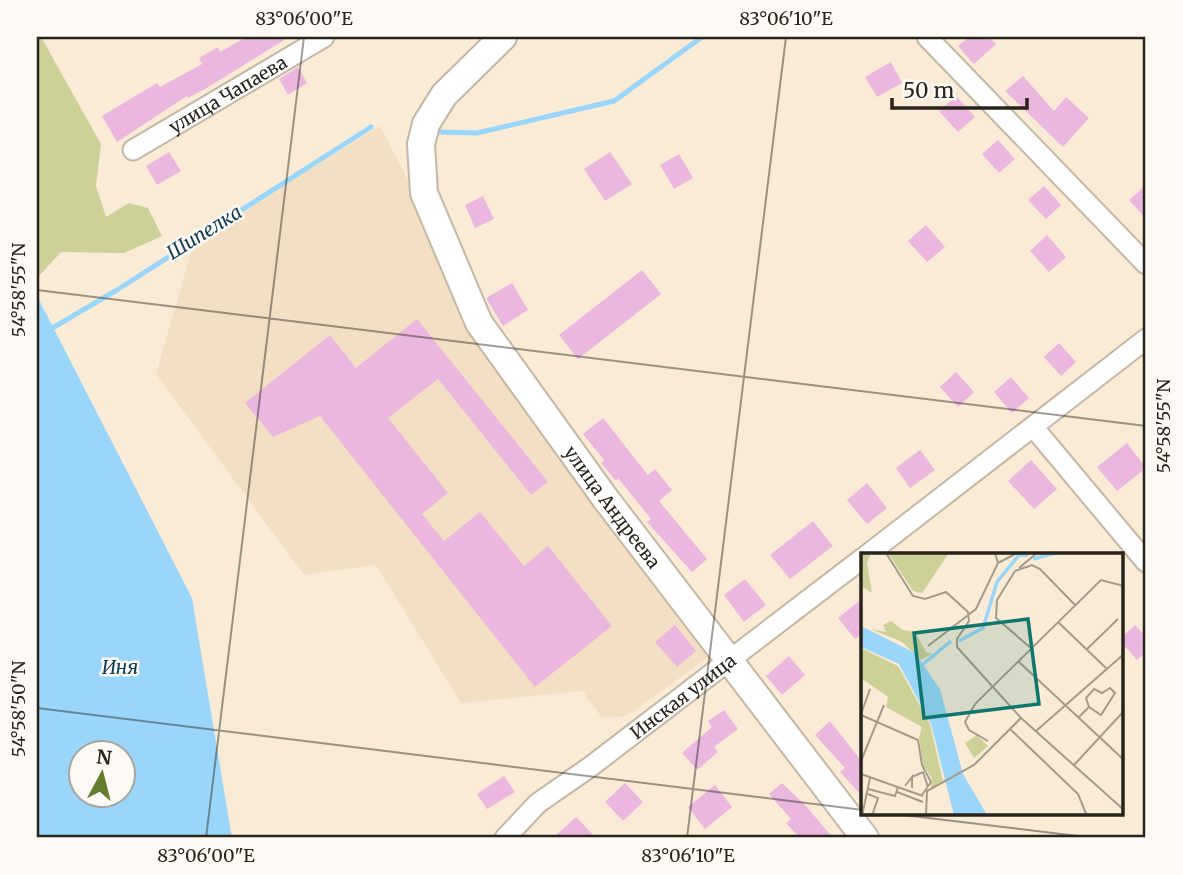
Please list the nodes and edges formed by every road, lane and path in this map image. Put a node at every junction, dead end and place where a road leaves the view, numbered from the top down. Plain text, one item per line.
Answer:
1 (324, 37) edge
2 (503, 37) edge
3 (927, 37) edge
4 (133, 150) dead end
5 (1146, 264) edge
6 (1146, 339) edge
7 (1034, 429) junction
8 (870, 553) edge
9 (861, 560) edge
10 (1146, 562) edge
11 (729, 660) junction
12 (505, 838) edge
13 (865, 838) edge

1 - 4 street, улица Чапаева
2 - 11 street, улица Андреева
3 - 5 street
6 - 7 street
7 - 8 street
7 - 10 street
9 - 11 street, Инская улица
11 - 12 street, Инская улица
11 - 13 street, улица Андреева

